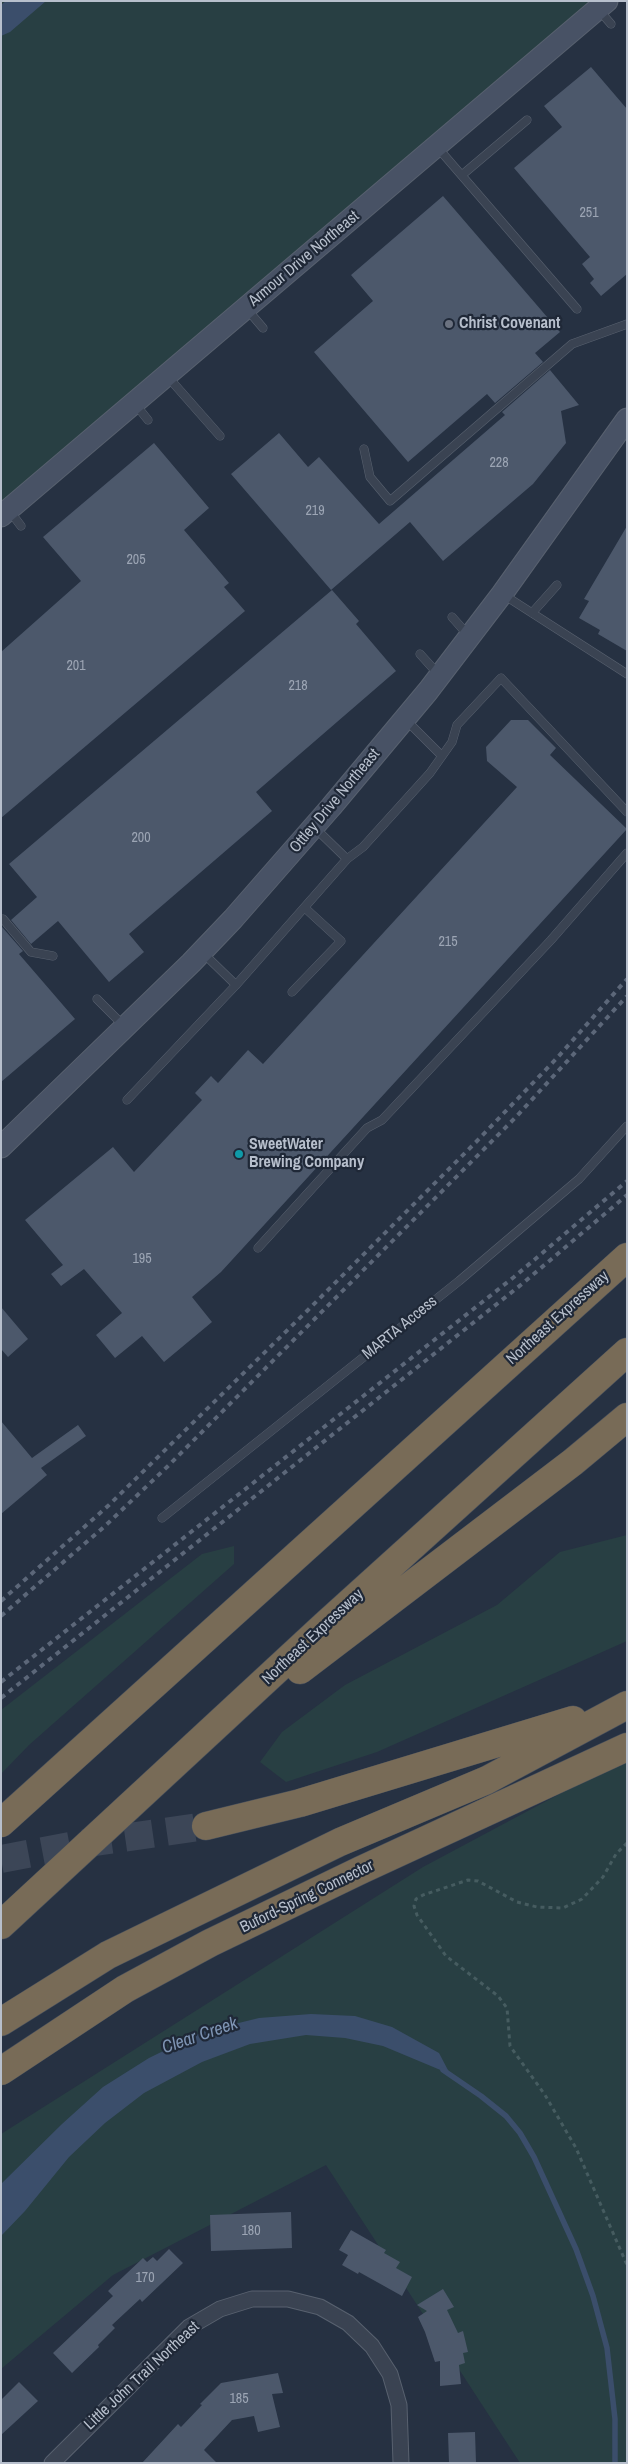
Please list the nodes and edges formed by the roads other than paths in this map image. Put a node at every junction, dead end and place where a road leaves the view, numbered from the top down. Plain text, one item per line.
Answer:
1 (605, 11) edge
2 (527, 120) dead end
3 (437, 146) junction
4 (462, 175) junction
5 (246, 308) junction
6 (577, 309) dead end
7 (626, 323) edge
8 (263, 328) dead end
9 (167, 376) junction
10 (134, 403) junction
11 (627, 419) edge
12 (148, 420) dead end
13 (220, 436) dead end
14 (364, 449) dead end
15 (10, 518) edge
16 (557, 585) dead end
17 (502, 594) junction
18 (532, 613) junction
19 (452, 617) dead end
20 (469, 637) junction
21 (420, 654) dead end
22 (627, 674) edge
23 (440, 676) junction
24 (405, 719) junction
25 (442, 756) junction
26 (627, 812) edge
27 (314, 827) junction
28 (627, 854) edge
29 (347, 859) junction
30 (305, 908) junction
31 (3, 919) dead end
32 (202, 952) junction
33 (53, 956) dead end
34 (236, 985) junction
35 (292, 992) dead end
36 (97, 999) dead end
37 (125, 1028) junction
38 (127, 1100) dead end
39 (627, 1126) edge
40 (1, 1147) edge
41 (258, 1248) dead end
42 (627, 1257) edge
43 (627, 1352) edge
44 (627, 1417) edge
45 (162, 1518) dead end
46 (627, 1705) edge
47 (627, 1747) edge
48 (168, 1771) junction
49 (1, 1823) edge
50 (206, 1826) tunnel mouth
51 (1, 1925) edge
52 (1, 2022) edge
53 (1, 2071) edge
54 (52, 2463) edge
55 (401, 2463) edge

1 - 3 street, Armour Drive Northeast
2 - 4 lane
3 - 4 lane
3 - 5 street, Armour Drive Northeast
4 - 6 lane
5 - 8 lane
5 - 9 street, Armour Drive Northeast
7 - 14 lane
9 - 10 street, Armour Drive Northeast
9 - 13 lane
10 - 12 lane
10 - 15 street, Armour Drive Northeast
11 - 17 street, Ottley Drive Northeast
16 - 18 lane
17 - 18 lane
17 - 20 street, Ottley Drive Northeast
18 - 22 lane
19 - 20 lane
20 - 23 street, Ottley Drive Northeast
21 - 23 lane
23 - 24 street, Ottley Drive Northeast
24 - 25 lane
24 - 27 street, Ottley Drive Northeast
25 - 26 lane
25 - 29 lane
27 - 29 lane
27 - 32 street, Ottley Drive Northeast
28 - 41 lane
29 - 30 lane
30 - 34 lane
30 - 35 lane
31 - 33 lane
32 - 34 lane
32 - 37 street, Ottley Drive Northeast
34 - 38 lane
36 - 37 lane
37 - 40 street, Ottley Drive Northeast
39 - 45 lane, MARTA Access
42 - 49 highway, Northeast Expressway
43 - 48 highway, Northeast Expressway
44 - 48 highway
46 - 50 highway
46 - 52 highway, Buford-Spring Connector
47 - 53 highway, Buford-Spring Connector
48 - 51 highway, Northeast Expressway
54 - 55 street, Little John Trail Northeast

